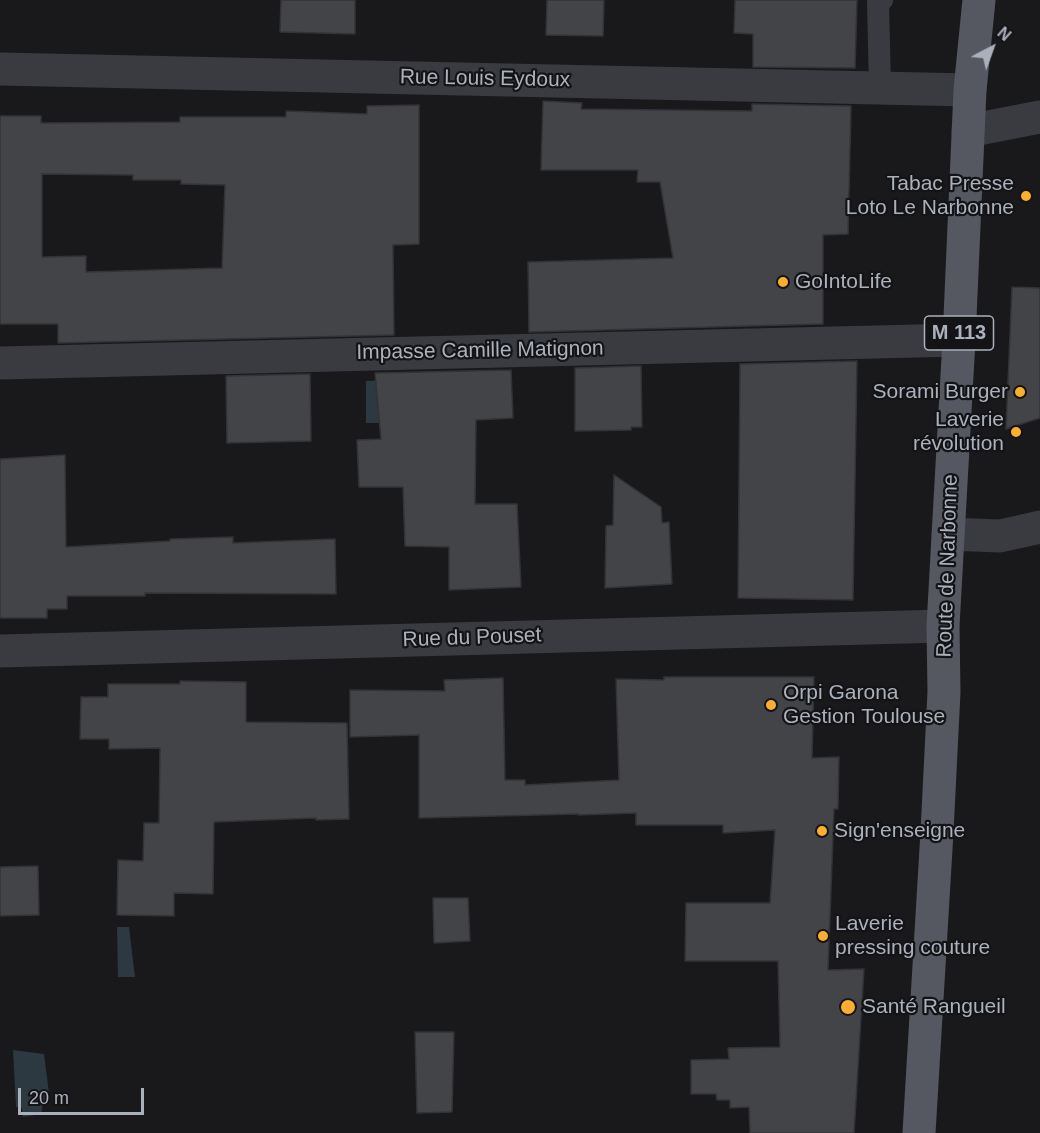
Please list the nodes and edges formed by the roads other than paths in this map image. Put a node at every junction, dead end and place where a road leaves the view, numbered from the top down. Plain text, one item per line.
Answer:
1 (882, 0) edge
2 (979, 0) edge
3 (0, 69) edge
4 (880, 88) junction
5 (970, 90) junction
6 (1040, 117) edge
7 (968, 131) junction
8 (959, 340) junction
9 (0, 363) edge
10 (1040, 526) edge
11 (948, 534) junction
12 (943, 626) junction
13 (0, 651) edge
14 (919, 1133) edge

1 - 4 lane
2 - 5 main road, Route de Narbonne / M 113
3 - 4 street, Rue Louis Eydoux
4 - 5 street, Rue Louis Eydoux
5 - 7 main road, Route de Narbonne / M 113
6 - 7 street
7 - 8 main road, Route de Narbonne / M 113
8 - 9 street, Impasse Camille Matignon
8 - 11 main road, Route de Narbonne / M 113
10 - 11 street
11 - 12 main road, Route de Narbonne / M 113
12 - 13 street, Rue du Pouset
12 - 14 main road, Route de Narbonne / M 113

